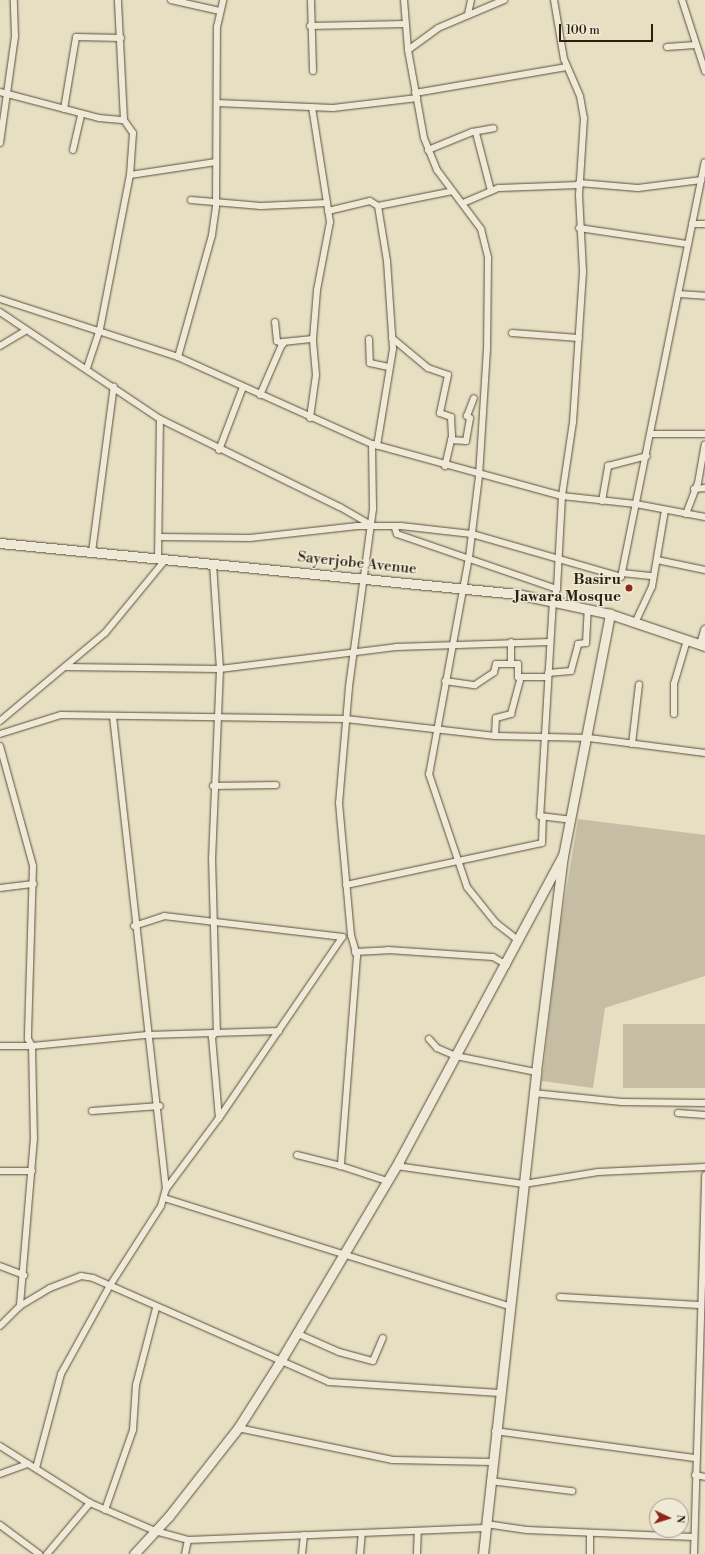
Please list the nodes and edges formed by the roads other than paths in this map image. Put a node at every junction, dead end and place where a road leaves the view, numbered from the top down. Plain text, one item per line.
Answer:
1 (14, 0) edge
2 (118, 0) edge
3 (171, 0) edge
4 (223, 0) edge
5 (311, 0) edge
6 (404, 0) edge
7 (472, 0) edge
8 (504, 0) edge
9 (554, 0) edge
10 (682, 0) edge
11 (220, 11) junction
12 (468, 14) junction
13 (405, 24) junction
14 (310, 26) junction
15 (121, 38) junction
16 (696, 44) junction
17 (667, 47) dead end
18 (408, 50) junction
19 (567, 67) junction
20 (313, 71) dead end
21 (705, 71) edge
22 (0, 92) edge
23 (8, 95) junction
24 (416, 96) junction
25 (217, 103) junction
26 (312, 107) junction
27 (64, 109) junction
28 (81, 114) junction
29 (124, 120) junction
30 (494, 128) dead end
31 (476, 133) junction
32 (0, 143) edge
33 (73, 150) dead end
34 (428, 150) junction
35 (216, 162) junction
36 (705, 162) edge
37 (130, 175) junction
38 (701, 180) junction
39 (579, 184) junction
40 (454, 191) junction
41 (491, 191) junction
42 (191, 200) dead end
43 (216, 200) junction
44 (327, 203) junction
45 (463, 203) junction
46 (378, 206) junction
47 (328, 211) junction
48 (692, 224) junction
49 (705, 224) edge
50 (580, 228) junction
51 (687, 244) junction
52 (679, 294) junction
53 (705, 296) edge
54 (0, 299) edge
55 (0, 312) edge
56 (275, 322) dead end
57 (100, 329) junction
58 (25, 330) junction
59 (512, 333) dead end
60 (392, 338) junction
61 (579, 338) junction
62 (313, 339) junction
63 (369, 339) dead end
64 (283, 344) junction
65 (0, 346) edge
66 (178, 357) junction
67 (389, 367) junction
68 (87, 368) junction
69 (114, 386) junction
70 (243, 387) junction
71 (260, 395) junction
72 (474, 398) dead end
73 (310, 418) junction
74 (160, 419) junction
75 (651, 434) junction
76 (705, 434) edge
77 (451, 440) junction
78 (375, 445) junction
79 (705, 445) edge
80 (219, 450) junction
81 (647, 456) junction
82 (446, 466) junction
83 (479, 476) junction
84 (705, 488) edge
85 (694, 489) junction
86 (562, 496) junction
87 (602, 501) junction
88 (636, 504) junction
89 (665, 510) junction
90 (686, 514) junction
91 (705, 517) edge
92 (371, 526) junction
93 (395, 528) junction
94 (472, 534) junction
95 (160, 537) junction
96 (0, 543) edge
97 (92, 552) junction
98 (469, 557) junction
99 (559, 558) junction
100 (162, 559) junction
101 (657, 560) junction
102 (213, 564) junction
103 (705, 570) edge
104 (622, 574) junction
105 (653, 576) junction
106 (362, 577) junction
107 (462, 588) junction
108 (557, 589) junction
109 (552, 600) junction
110 (588, 609) junction
111 (610, 614) junction
112 (636, 623) junction
113 (705, 630) edge
114 (687, 640) junction
115 (511, 642) junction
116 (550, 642) junction
117 (453, 643) junction
118 (703, 645) edge
119 (353, 653) junction
120 (511, 664) junction
121 (65, 667) junction
122 (220, 669) junction
123 (548, 675) junction
124 (521, 677) junction
125 (445, 681) junction
126 (639, 684) dead end
127 (674, 714) dead end
128 (218, 716) junction
129 (113, 718) junction
130 (346, 719) junction
131 (0, 721) edge
132 (436, 728) junction
133 (0, 734) edge
134 (544, 735) junction
135 (495, 736) junction
136 (589, 738) junction
137 (632, 744) junction
138 (0, 746) edge
139 (705, 753) edge
140 (276, 785) dead end
141 (213, 786) junction
142 (543, 817) junction
143 (570, 820) junction
144 (563, 856) junction
145 (457, 862) junction
146 (34, 884) junction
147 (346, 885) junction
148 (0, 888) edge
149 (214, 921) junction
150 (134, 926) junction
151 (351, 935) junction
152 (342, 938) junction
153 (519, 940) junction
154 (356, 952) junction
155 (507, 965) junction
156 (217, 1031) junction
157 (278, 1031) junction
158 (147, 1035) junction
159 (429, 1039) dead end
160 (0, 1046) edge
161 (32, 1046) junction
162 (456, 1056) junction
163 (536, 1072) junction
164 (534, 1093) junction
165 (705, 1102) edge
166 (160, 1106) junction
167 (92, 1110) dead end
168 (678, 1113) dead end
169 (705, 1115) edge
170 (219, 1118) junction
171 (297, 1155) dead end
172 (341, 1166) junction
173 (396, 1166) junction
174 (705, 1167) edge
175 (0, 1171) edge
176 (32, 1171) junction
177 (705, 1175) edge
178 (387, 1181) junction
179 (524, 1184) junction
180 (166, 1189) junction
181 (164, 1198) junction
182 (343, 1253) junction
183 (0, 1266) edge
184 (24, 1275) junction
185 (109, 1288) junction
186 (560, 1297) dead end
187 (700, 1304) junction
188 (20, 1306) junction
189 (509, 1306) junction
190 (156, 1308) junction
191 (0, 1326) edge
192 (296, 1333) junction
193 (383, 1338) dead end
194 (281, 1360) junction
195 (500, 1393) junction
196 (238, 1428) junction
197 (495, 1431) junction
198 (0, 1446) edge
199 (696, 1458) junction
200 (492, 1462) junction
201 (28, 1464) junction
202 (36, 1468) junction
203 (0, 1474) edge
204 (695, 1475) junction
205 (705, 1477) edge
206 (490, 1481) junction
207 (572, 1491) dead end
208 (90, 1503) junction
209 (105, 1510) junction
210 (0, 1525) edge
211 (486, 1526) junction
212 (155, 1531) junction
213 (418, 1531) junction
214 (362, 1533) junction
215 (590, 1534) junction
216 (304, 1535) junction
217 (693, 1538) junction
218 (188, 1540) junction
219 (39, 1554) edge
220 (47, 1554) edge
221 (134, 1554) edge
222 (185, 1554) edge
223 (302, 1554) edge
224 (360, 1554) edge
225 (417, 1554) edge
226 (483, 1554) edge
227 (590, 1554) edge
228 (694, 1554) edge

1 - 23 street
2 - 15 street
3 - 11 street
4 - 11 street
5 - 14 street
6 - 13 street
7 - 12 street
8 - 12 street
9 - 19 street
10 - 16 street
11 - 25 street
12 - 18 street
13 - 14 street
13 - 18 street
14 - 20 street
15 - 27 street
15 - 29 street
16 - 17 street
16 - 21 street
18 - 24 street
19 - 24 street
19 - 39 street
22 - 23 street
23 - 27 street
23 - 32 street
24 - 26 street
24 - 34 street
25 - 26 street
25 - 35 street
26 - 44 street
27 - 28 street
28 - 29 street
28 - 33 street
29 - 37 street
30 - 31 street
31 - 34 street
31 - 41 street
34 - 40 street
35 - 37 street
35 - 43 street
36 - 38 street
37 - 57 street
38 - 39 street
38 - 48 street
39 - 41 street
39 - 50 street
40 - 45 street
40 - 46 street
41 - 45 street
42 - 43 street
43 - 44 street
43 - 66 street
44 - 47 street
45 - 83 street
46 - 47 street
46 - 60 street
47 - 62 street
48 - 49 street
48 - 51 street
50 - 51 street
50 - 61 street
51 - 52 street
52 - 53 street
52 - 75 street
54 - 57 street
55 - 58 street
56 - 64 street
57 - 66 street
57 - 68 street
58 - 65 street
58 - 68 street
59 - 61 street
60 - 67 street
60 - 77 street
61 - 86 street
62 - 64 street
62 - 73 street
63 - 67 street
64 - 71 street
66 - 70 street
67 - 78 street
68 - 69 street
69 - 74 street
69 - 97 street
70 - 71 street
70 - 80 street
71 - 73 street
72 - 77 street
73 - 78 street
74 - 80 street
74 - 95 street
75 - 76 street
75 - 81 street
77 - 82 street
78 - 82 street
78 - 92 street
79 - 85 street
80 - 92 street
81 - 87 street
81 - 88 street
82 - 83 street
83 - 86 street
83 - 94 street
84 - 85 street
85 - 90 street
86 - 87 street
86 - 99 street
87 - 88 street
88 - 89 street
88 - 104 street
89 - 90 street
89 - 101 street
90 - 91 street
92 - 93 street
92 - 95 street
92 - 106 street
93 - 94 street
93 - 98 street
94 - 98 street
94 - 99 street
95 - 100 street
96 - 97 street, Sayerjobe Avenue
97 - 100 street, Sayerjobe Avenue
98 - 107 street
98 - 108 street
99 - 104 street
99 - 108 street
100 - 102 street, Sayerjobe Avenue
100 - 121 street
101 - 103 street
101 - 105 street
102 - 106 street, Sayerjobe Avenue
102 - 122 street
104 - 105 street
105 - 112 street
106 - 107 street, Sayerjobe Avenue
106 - 119 street
107 - 109 street, Sayerjobe Avenue
107 - 117 street
108 - 109 street
109 - 110 street, Sayerjobe Avenue
109 - 116 street
110 - 111 street, Sayerjobe Avenue
110 - 123 street
111 - 112 street, Sayerjobe Avenue
111 - 136 street
112 - 114 street, Sayerjobe Avenue
113 - 118 street
114 - 118 street, Sayerjobe Avenue
114 - 127 street
115 - 116 street
115 - 117 street
115 - 120 street
116 - 123 street
117 - 119 street
117 - 125 street
119 - 122 street
119 - 130 street
120 - 124 street
120 - 125 street
121 - 122 street
121 - 131 street
122 - 128 street
123 - 124 street
123 - 134 street
124 - 135 street
125 - 132 street
126 - 137 street
128 - 129 street
128 - 130 street
128 - 141 street
129 - 133 street
129 - 150 street
130 - 132 street
130 - 147 street
132 - 135 street
132 - 145 street
134 - 135 street
134 - 136 street
134 - 142 street
136 - 137 street
136 - 143 street
137 - 139 street
138 - 146 street
140 - 141 street
141 - 149 street
142 - 143 street
142 - 145 street
143 - 144 street
144 - 153 street
144 - 163 street
145 - 147 street
145 - 153 street
146 - 148 street
146 - 161 street
147 - 151 street
149 - 150 street
149 - 152 street
149 - 156 street
150 - 158 street
151 - 152 street
151 - 154 street
152 - 157 street
153 - 155 street
154 - 155 street
154 - 172 street
155 - 162 street
156 - 157 street
156 - 158 street
156 - 170 street
157 - 170 street
158 - 161 street
158 - 166 street
159 - 162 street
160 - 161 street
161 - 176 street
162 - 163 street
162 - 173 street
163 - 164 street
164 - 165 street
164 - 179 street
166 - 167 street
166 - 180 street
168 - 169 street
170 - 180 street
171 - 172 street
172 - 178 street
173 - 178 street
173 - 179 street
174 - 179 street
175 - 176 street
176 - 184 street
177 - 187 street
178 - 182 street
179 - 189 street
180 - 181 street
181 - 182 street
181 - 185 street
182 - 189 street
182 - 192 street
183 - 184 street
184 - 188 street
185 - 188 street
185 - 190 street
185 - 202 street
186 - 187 street
187 - 199 street
188 - 191 street
189 - 195 street
190 - 194 street
190 - 209 street
192 - 193 street
192 - 194 street
194 - 195 street
194 - 196 street
195 - 197 street
196 - 200 street
196 - 212 street
197 - 199 street
197 - 200 street
198 - 201 street
199 - 204 street
200 - 206 street
201 - 202 street
201 - 203 street
202 - 208 street
204 - 205 street
204 - 217 street
206 - 207 street
206 - 211 street
208 - 209 street
208 - 220 street
209 - 212 street
210 - 219 street
211 - 213 street
211 - 215 street
211 - 226 street
212 - 218 street
212 - 221 street
213 - 214 street
213 - 225 street
214 - 216 street
214 - 224 street
215 - 217 street
215 - 227 street
216 - 218 street
216 - 223 street
217 - 228 street
218 - 222 street

